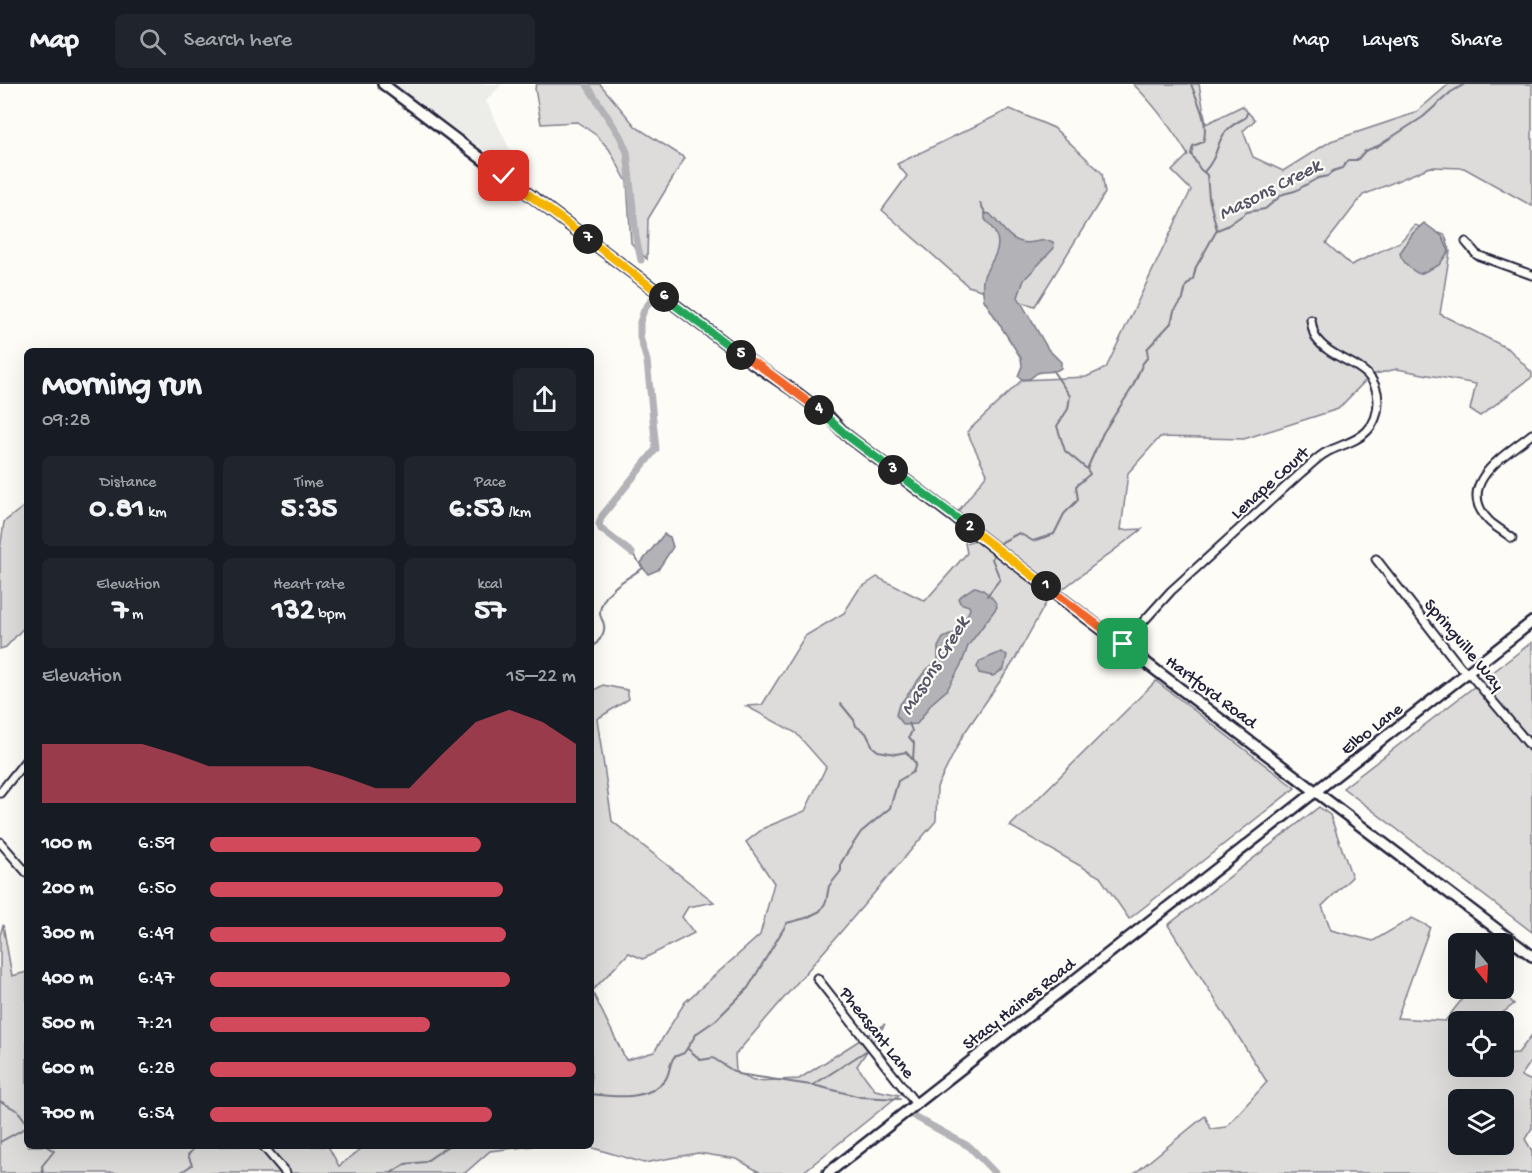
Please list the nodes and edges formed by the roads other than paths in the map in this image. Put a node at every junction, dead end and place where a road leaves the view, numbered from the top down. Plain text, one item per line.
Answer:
1 (383, 84) edge
2 (1466, 242) dead end
3 (1532, 274) edge
4 (1311, 320) dead end
5 (1532, 434) edge
6 (1512, 538) dead end
7 (1377, 559) dead end
8 (1532, 622) edge
9 (1123, 644) junction
10 (1470, 673) junction
11 (1532, 748) edge
12 (24, 763) edge
13 (1317, 791) junction
14 (0, 793) edge
15 (0, 842) edge
16 (1228, 860) joint
17 (24, 870) edge
18 (1532, 956) edge
19 (817, 978) dead end
20 (916, 1104) junction
21 (266, 1149) edge
22 (286, 1173) edge
23 (828, 1173) edge

1 - 9 street, Hartford Road
2 - 3 street
4 - 9 street, Lenape Court
5 - 6 street
7 - 10 street, Springville Way
8 - 10 street, Elbo Lane
9 - 13 street, Hartford Road
10 - 11 street, Springville Way
10 - 13 street, Elbo Lane
12 - 14 street
13 - 16 street, Elbo Lane
13 - 18 street, Hartford Road
15 - 17 street
16 - 20 street, Stacy Haines Road
19 - 20 street, Pheasant Lane
20 - 23 street, Stacy Haines Road
21 - 22 street

